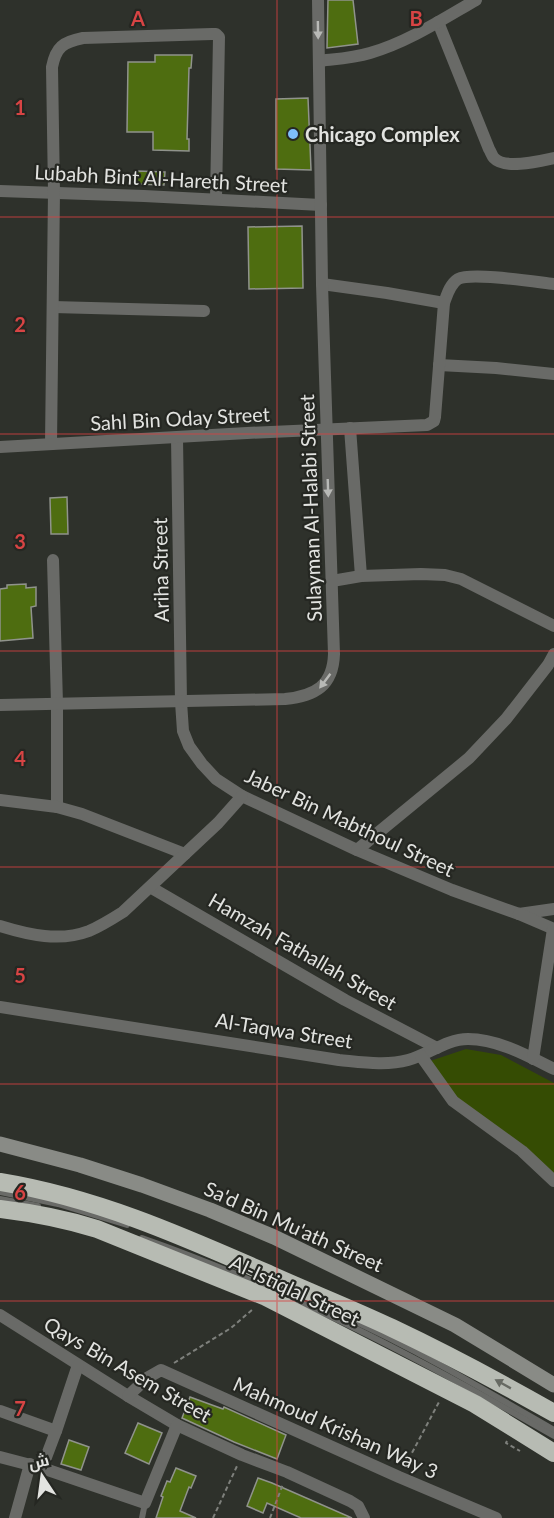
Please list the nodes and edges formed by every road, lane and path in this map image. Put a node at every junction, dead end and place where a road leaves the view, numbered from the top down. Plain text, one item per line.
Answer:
1 (318, 0) edge
2 (476, 0) edge
3 (438, 22) junction
4 (319, 61) junction
5 (554, 159) edge
6 (0, 191) edge
7 (54, 192) junction
8 (216, 199) junction
9 (321, 205) junction
10 (322, 284) junction
11 (554, 284) edge
12 (444, 303) junction
13 (53, 306) junction
14 (204, 311) dead end
15 (439, 365) junction
16 (554, 374) edge
17 (350, 428) junction
18 (326, 430) junction
19 (177, 438) junction
20 (51, 444) junction
21 (0, 447) edge
22 (53, 560) dead end
23 (361, 576) junction
24 (332, 581) junction
25 (554, 626) edge
26 (552, 664) edge
27 (181, 702) junction
28 (57, 704) junction
29 (0, 705) edge
30 (242, 796) junction
31 (0, 800) edge
32 (57, 807) junction
33 (357, 850) junction
34 (185, 854) junction
35 (150, 887) junction
36 (554, 909) edge
37 (519, 914) junction
38 (0, 926) edge
39 (554, 929) edge
40 (0, 1007) edge
41 (437, 1048) junction
42 (421, 1056) junction
43 (533, 1059) junction
44 (554, 1069) edge
45 (0, 1144) edge
46 (554, 1181) edge
47 (0, 1182) edge
48 (0, 1192) edge
49 (0, 1199) edge
50 (0, 1209) edge
51 (132, 1227) dead end
52 (124, 1231) dead end
53 (142, 1231) dead end
54 (134, 1235) dead end
55 (266, 1296) junction
56 (0, 1315) edge
57 (78, 1365) junction
58 (161, 1370) junction
59 (554, 1385) edge
60 (446, 1389) junction
61 (128, 1396) junction
62 (0, 1412) edge
63 (554, 1413) edge
64 (177, 1425) junction
65 (554, 1430) edge
66 (56, 1431) junction
67 (554, 1436) edge
68 (506, 1443) dead end
69 (520, 1451) dead end
70 (554, 1453) edge
71 (0, 1457) edge
72 (36, 1466) junction
73 (232, 1477) dead end
74 (399, 1477) junction
75 (279, 1495) dead end
76 (145, 1503) junction
77 (481, 1515) edge
78 (15, 1518) edge
79 (142, 1518) edge
80 (213, 1518) edge
81 (270, 1518) edge
82 (364, 1518) edge
83 (496, 1518) edge

1 -> 4 street, Sulayman Al-Halabi Street
2 - 3 street
3 - 4 street
3 - 5 street
4 - 9 street, Sulayman Al-Halabi Street
6 - 7 street, Lubabh Bint Al-Hareth Street
7 - 8 street, Lubabh Bint Al-Hareth Street
7 - 8 street
7 - 13 street
8 - 9 street, Lubabh Bint Al-Hareth Street
9 - 10 street, Sulayman Al-Halabi Street
10 - 12 street
10 - 18 street, Sulayman Al-Halabi Street
11 - 12 street
12 - 15 street
13 - 14 street
13 - 20 street
15 - 16 street
15 - 17 street, Sahl Bin Oday Street
17 - 18 street, Sahl Bin Oday Street
17 - 23 street
18 - 19 street, Sahl Bin Oday Street
18 -> 24 street, Sulayman Al-Halabi Street
19 - 20 street, Sahl Bin Oday Street
19 - 27 street, Ariha Street
20 - 21 street, Sahl Bin Oday Street
22 - 28 street
23 - 24 street
23 - 25 street
24 -> 27 street, Sulayman Al-Halabi Street
26 - 33 street
27 - 28 street, Sulayman Al-Halabi Street
27 - 30 street, Jaber Bin Mabthoul Street
28 - 29 street, Sulayman Al-Halabi Street
28 - 32 street
30 - 33 street, Jaber Bin Mabthoul Street
30 - 34 street
31 - 32 street
32 - 34 street
33 - 37 street, Jaber Bin Mabthoul Street
34 - 35 street
35 - 38 street
35 - 41 street, Hamzah Fathallah Street
36 - 37 street, Jaber Bin Mabthoul Street
37 - 39 street
39 - 43 street
40 - 42 street, Al-Taqwa Street
41 - 42 street, Al-Taqwa Street
41 - 43 street, Al-Taqwa Street
42 - 46 street
43 - 44 street, Al-Taqwa Street
45 - 59 street, Sa'd Bin Mu'ath Street
63 -> 47 highway, Al-Istiqlal Street
48 - 51 lane
49 - 52 lane
50 - 55 highway, Al-Istiqlal Street
53 - 65 lane
54 - 67 lane
55 - 58 path
55 - 60 highway, Al-Istiqlal Street
56 - 57 street, Qays Bin Asem Street
57 - 61 street, Qays Bin Asem Street
57 - 66 street
58 - 61 street
58 - 74 street, Mahmoud Krishan Way 3
60 - 70 highway, Al-Istiqlal Street
60 - 74 path
61 - 64 street, Qays Bin Asem Street
62 - 66 street
64 - 76 street
64 - 82 street, Qays Bin Asem Street
66 - 72 street
68 - 69 path
71 - 72 street
72 - 76 street
72 - 78 street
73 - 80 path
74 - 77 street, Mahmoud Krishan Way 3
75 - 81 path
76 - 79 lane
77 - 83 street, Mahmoud Krishan Way 3

